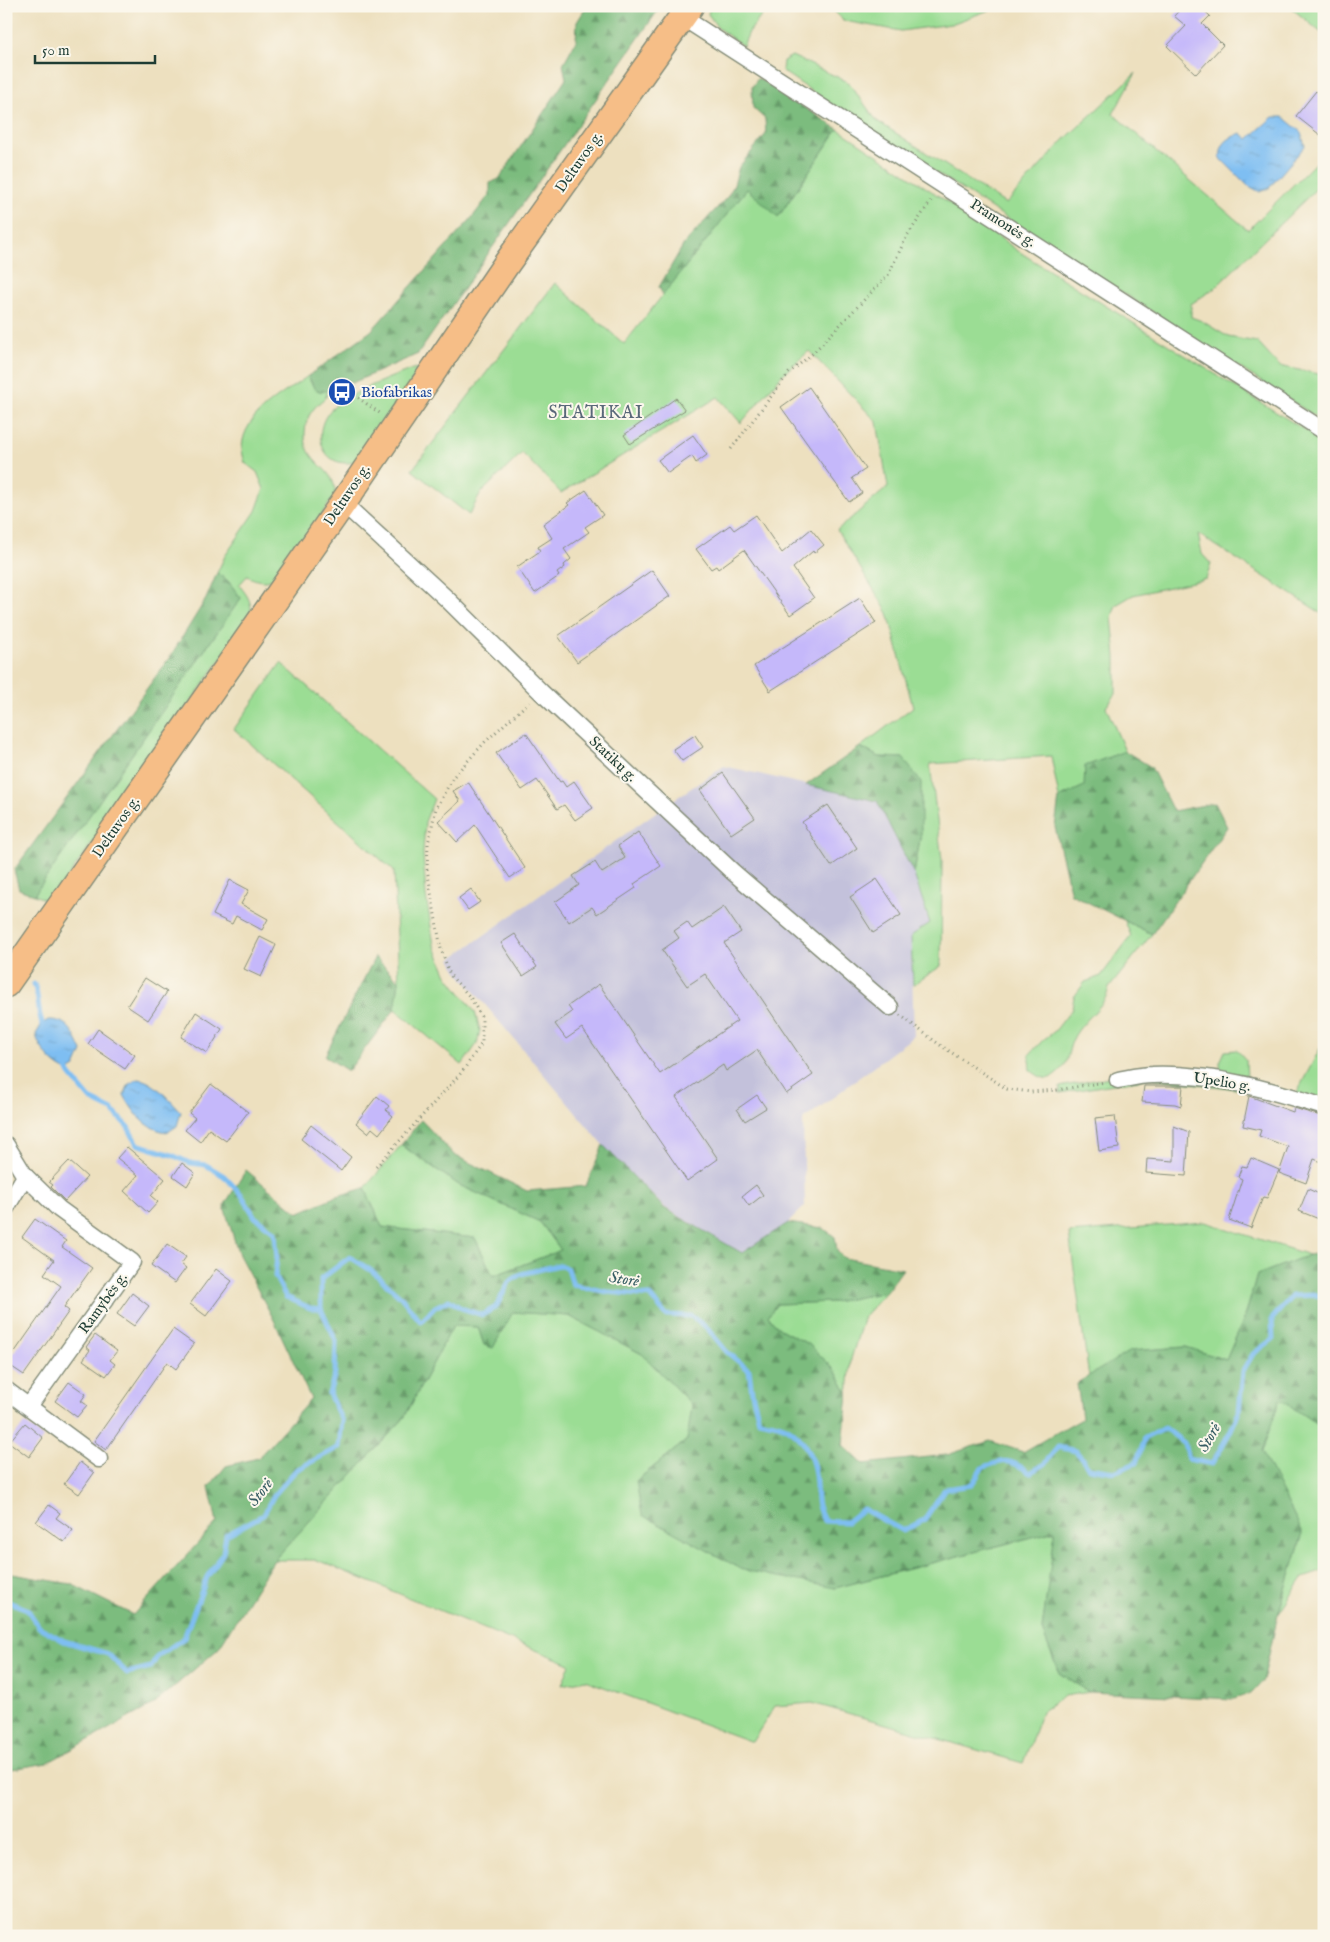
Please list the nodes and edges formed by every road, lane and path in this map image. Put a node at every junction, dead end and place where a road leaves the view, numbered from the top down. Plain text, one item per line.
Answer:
1 (686, 12) edge
2 (942, 184) junction
3 (350, 392) dead end
4 (396, 424) junction
5 (1324, 431) edge
6 (731, 449) dead end
7 (343, 503) junction
8 (541, 692) junction
9 (6, 984) edge
10 (890, 1008) joint
11 (1118, 1080) joint
12 (1324, 1107) edge
13 (6, 1145) edge
14 (376, 1167) dead end
15 (25, 1176) junction
16 (6, 1208) edge
17 (6, 1390) edge
18 (29, 1406) junction
19 (99, 1459) dead end

1 - 2 street, Pramonės g.
1 - 4 main road, Deltuvos g.
2 - 5 street, Pramonės g.
2 - 6 path
3 - 4 path
4 - 7 main road, Deltuvos g.
7 - 8 street, Statikų g.
7 - 9 main road, Deltuvos g.
8 - 10 street, Statikų g.
8 - 14 path
10 - 11 path
11 - 12 street, Upelio g.
13 - 15 street, Ramybės g.
15 - 16 street
15 - 18 street, Ramybės g.
17 - 18 street
18 - 19 street

